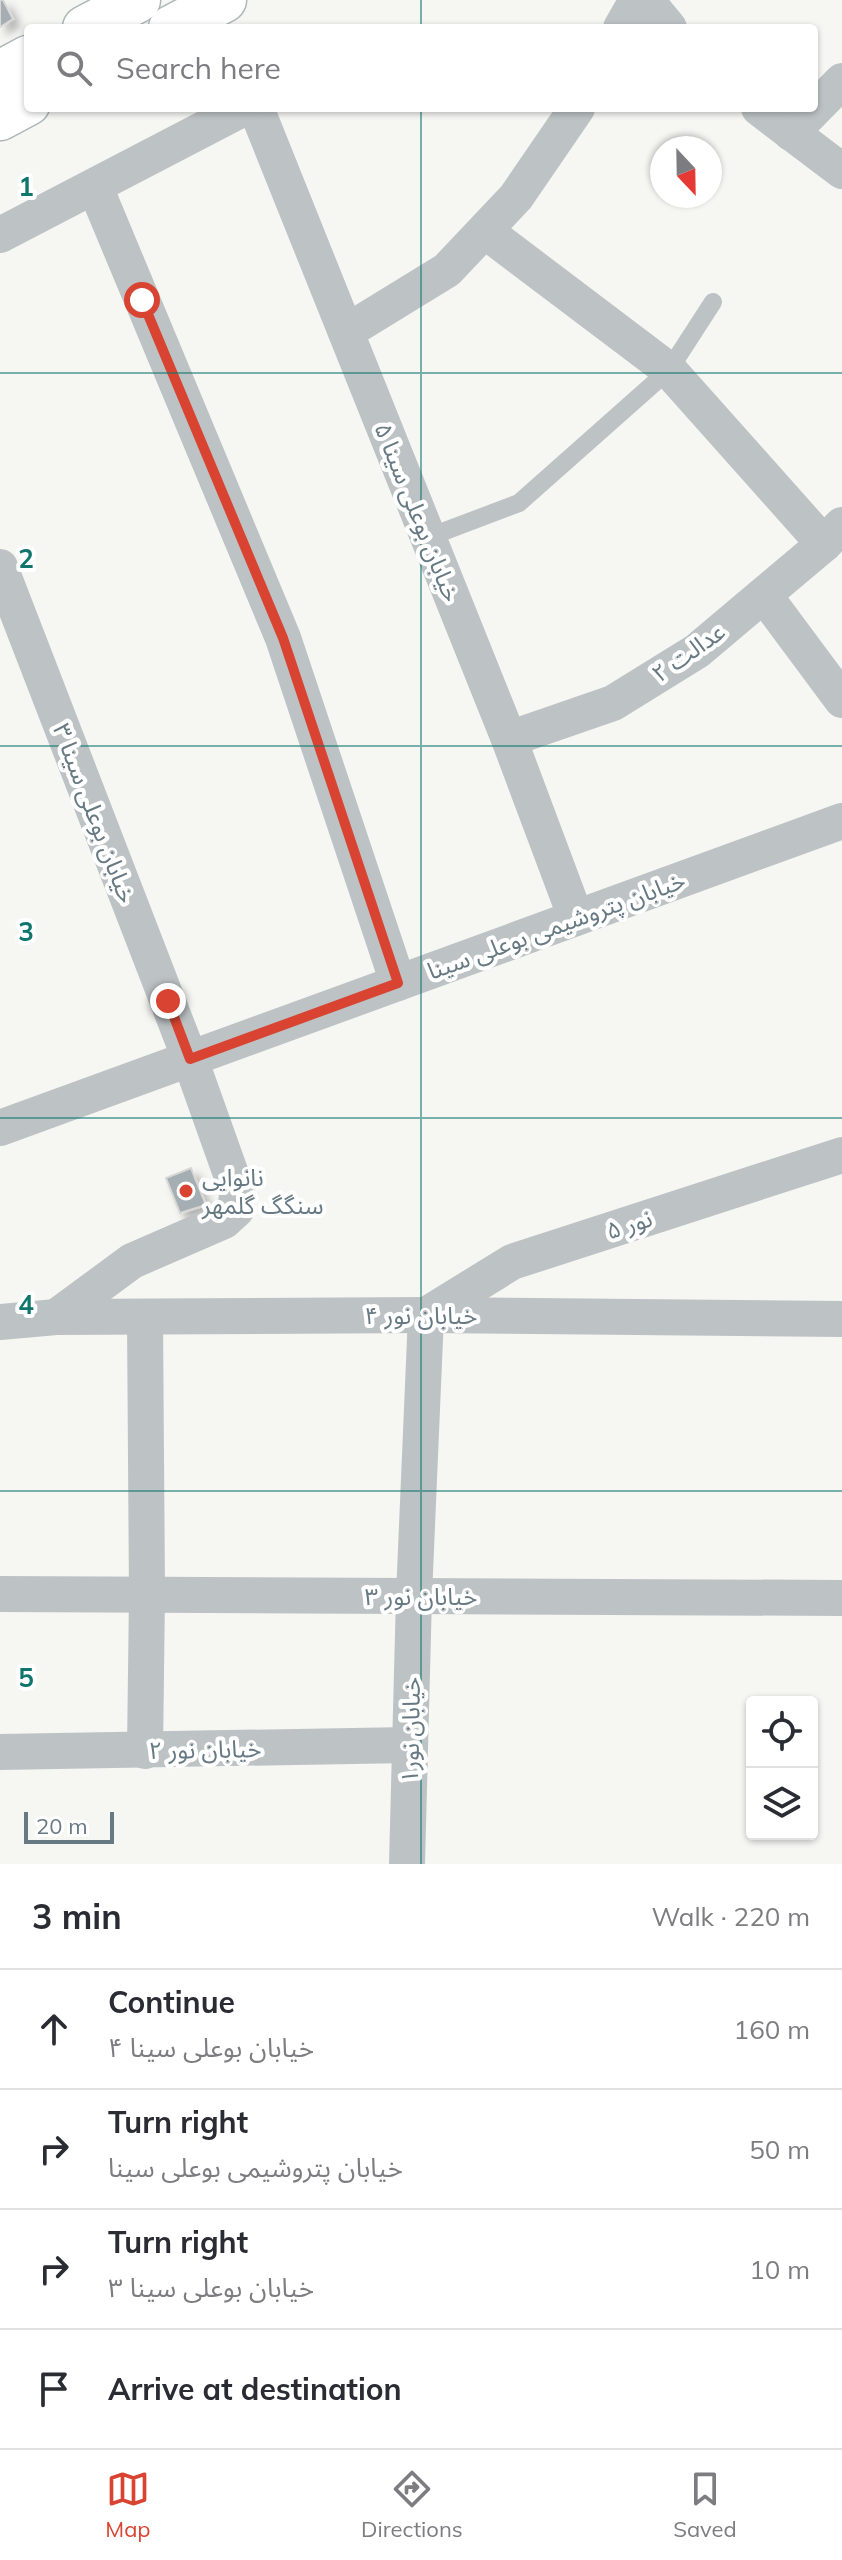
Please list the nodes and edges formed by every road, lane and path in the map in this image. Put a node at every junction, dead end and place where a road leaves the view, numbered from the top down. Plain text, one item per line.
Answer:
1 (138, 0) edge
2 (637, 0) edge
3 (646, 0) edge
4 (219, 8) edge
5 (93, 24) edge
6 (181, 24) edge
7 (623, 24) edge
8 (666, 24) edge
9 (24, 60) edge
10 (0, 73) edge
11 (842, 81) edge
12 (24, 105) edge
13 (818, 105) edge
14 (236, 112) edge
15 (258, 112) edge
16 (574, 112) edge
17 (764, 112) edge
18 (812, 112) edge
19 (0, 118) edge
20 (791, 133) junction
21 (842, 171) edge
22 (95, 187) junction
23 (485, 231) junction
24 (0, 235) edge
25 (713, 302) dead end
26 (346, 332) junction
27 (669, 370) junction
28 (833, 535) edge
29 (429, 537) junction
30 (0, 567) edge
31 (764, 595) junction
32 (842, 700) edge
33 (509, 739) junction
34 (842, 821) edge
35 (576, 918) junction
36 (398, 983) junction
37 (190, 1059) junction
38 (0, 1128) edge
39 (842, 1155) edge
40 (426, 1315) junction
41 (56, 1317) junction
42 (145, 1318) junction
43 (842, 1319) edge
44 (0, 1322) edge
45 (0, 1594) edge
46 (147, 1594) junction
47 (414, 1596) junction
48 (842, 1598) edge
49 (409, 1745) junction
50 (145, 1751) junction
51 (0, 1752) edge
52 (407, 1864) edge

1 - 5 street
2 - 7 street
3 - 8 street
4 - 6 street
9 - 10 street
11 - 13 street
12 - 19 street
14 - 22 street
15 - 26 street, خیابان بوعلی سینا ۵
16 - 23 street
17 - 20 street
18 - 20 street
20 - 21 street
22 - 24 street
22 - 36 street
23 - 26 street
23 - 27 street
25 - 27 lane
26 - 29 street, خیابان بوعلی سینا ۵
27 - 28 street
27 - 29 lane
28 - 31 street, عدالت ۲
29 - 33 street, خیابان بوعلی سینا ۵
30 - 37 street, خیابان بوعلی سینا ۳
31 - 32 street
31 - 33 street, عدالت ۲
33 - 35 street, خیابان بوعلی سینا ۵
34 - 35 street, خیابان پتروشیمی بوعلی سینا
35 - 36 street, خیابان پتروشیمی بوعلی سینا
36 - 37 street, خیابان پتروشیمی بوعلی سینا
37 - 38 street, خیابان پتروشیمی بوعلی سینا
37 - 41 street, خیابان بوعلی سینا ۳
39 - 40 street, نور ۵
40 - 42 street, خیابان نور ۴
40 - 43 street, خیابان نور ۴
40 - 47 street, خیابان نور۱
41 - 42 street, خیابان نور ۴
41 - 44 street, خیابان نور ۴
42 - 46 street
45 - 46 street, خیابان نور ۳
46 - 47 street, خیابان نور ۳
46 - 50 street
47 - 48 street, خیابان نور ۳
47 - 49 street, خیابان نور۱
49 - 50 street, خیابان نور ۲
49 - 52 street, خیابان نور۱
50 - 51 street, خیابان نور ۲

